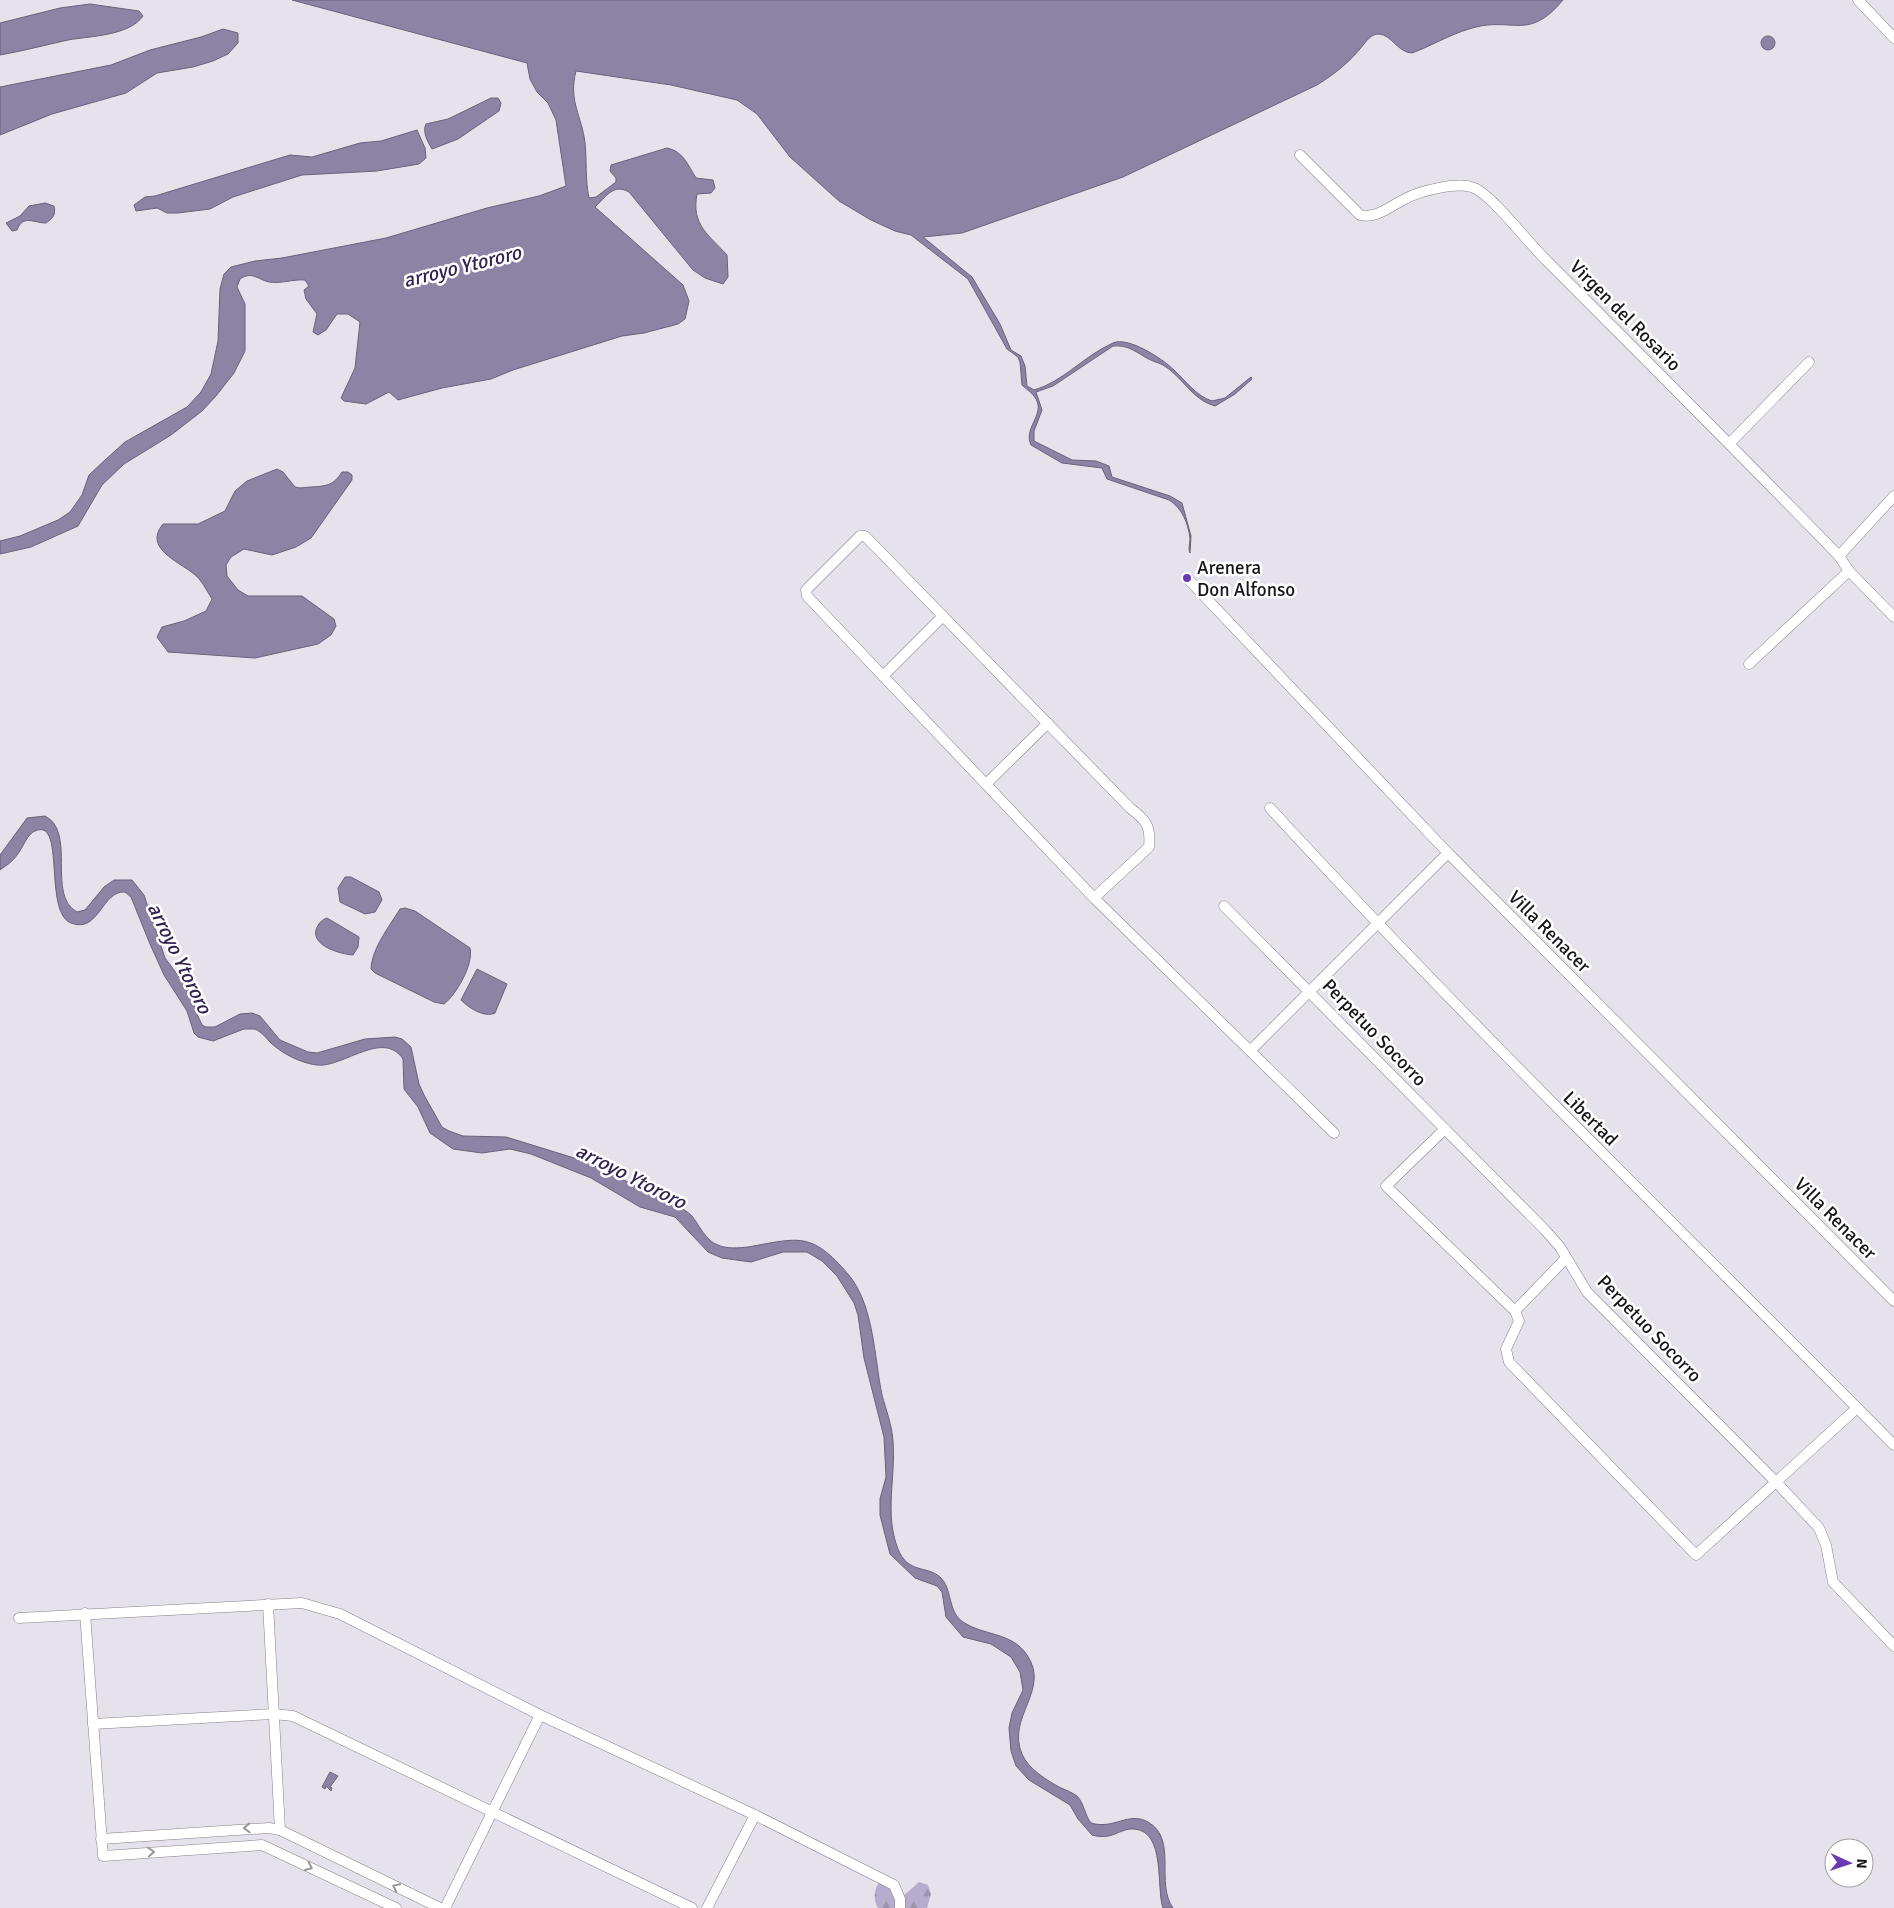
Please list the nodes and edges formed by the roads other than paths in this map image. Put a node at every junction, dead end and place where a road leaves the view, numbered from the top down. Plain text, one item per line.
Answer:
1 (1858, 0) edge
2 (1894, 38) edge
3 (1300, 155) dead end
4 (1809, 362) dead end
5 (1730, 443) junction
6 (1894, 496) edge
7 (1839, 556) junction
8 (1849, 571) junction
9 (1188, 579) dead end
10 (944, 616) junction
11 (1894, 617) edge
12 (1749, 664) dead end
13 (883, 676) junction
14 (1048, 723) junction
15 (987, 784) junction
16 (1270, 808) dead end
17 (1448, 853) junction
18 (1094, 898) junction
19 (1224, 906) dead end
20 (1377, 925) junction
21 (1310, 991) junction
22 (1250, 1051) junction
23 (1445, 1129) junction
24 (1334, 1133) dead end
25 (1565, 1259) junction
26 (1894, 1301) edge
27 (1515, 1311) junction
28 (1857, 1408) junction
29 (1894, 1445) edge
30 (1776, 1482) junction
31 (268, 1604) junction
32 (84, 1614) junction
33 (19, 1618) dead end
34 (1894, 1646) edge
35 (274, 1714) junction
36 (540, 1715) junction
37 (92, 1724) junction
38 (491, 1812) junction
39 (755, 1815) junction
40 (280, 1830) junction
41 (101, 1839) junction
42 (396, 1908) edge
43 (440, 1908) edge
44 (445, 1908) edge
45 (692, 1908) edge
46 (707, 1908) edge
47 (900, 1908) edge

1 - 2 street
3 - 5 street, Virgen del Rosario
4 - 5 street
5 - 7 street, Virgen del Rosario
6 - 7 street
7 - 8 street, Virgen del Rosario
8 - 11 street, Virgen del Rosario
8 - 12 street
9 - 17 street, Villa Renacer
10 - 13 street
10 - 13 street
10 - 14 street
13 - 15 street
14 - 15 street
14 - 18 street
15 - 18 street
16 - 20 street, Libertad
17 - 20 street
17 - 26 street, Villa Renacer
18 - 22 street
19 - 21 street, Perpetuo Socorro
20 - 21 street
20 - 28 street, Libertad
21 - 22 street
21 - 23 street, Perpetuo Socorro
22 - 24 street
23 - 25 street, Perpetuo Socorro
23 - 27 street
25 - 27 street
25 - 30 street, Perpetuo Socorro
27 - 30 street
28 - 29 street, Libertad
28 - 30 street
30 - 34 street, Perpetuo Socorro
31 - 32 street
31 - 35 street
31 - 36 street
32 - 33 street
32 - 37 street
35 - 37 street
35 - 38 street
35 - 40 street
36 - 38 street
36 - 39 street
37 - 41 street
38 - 44 street
38 - 45 street
39 - 46 street
39 - 47 street
40 -> 41 street
43 -> 40 street
41 -> 42 street

